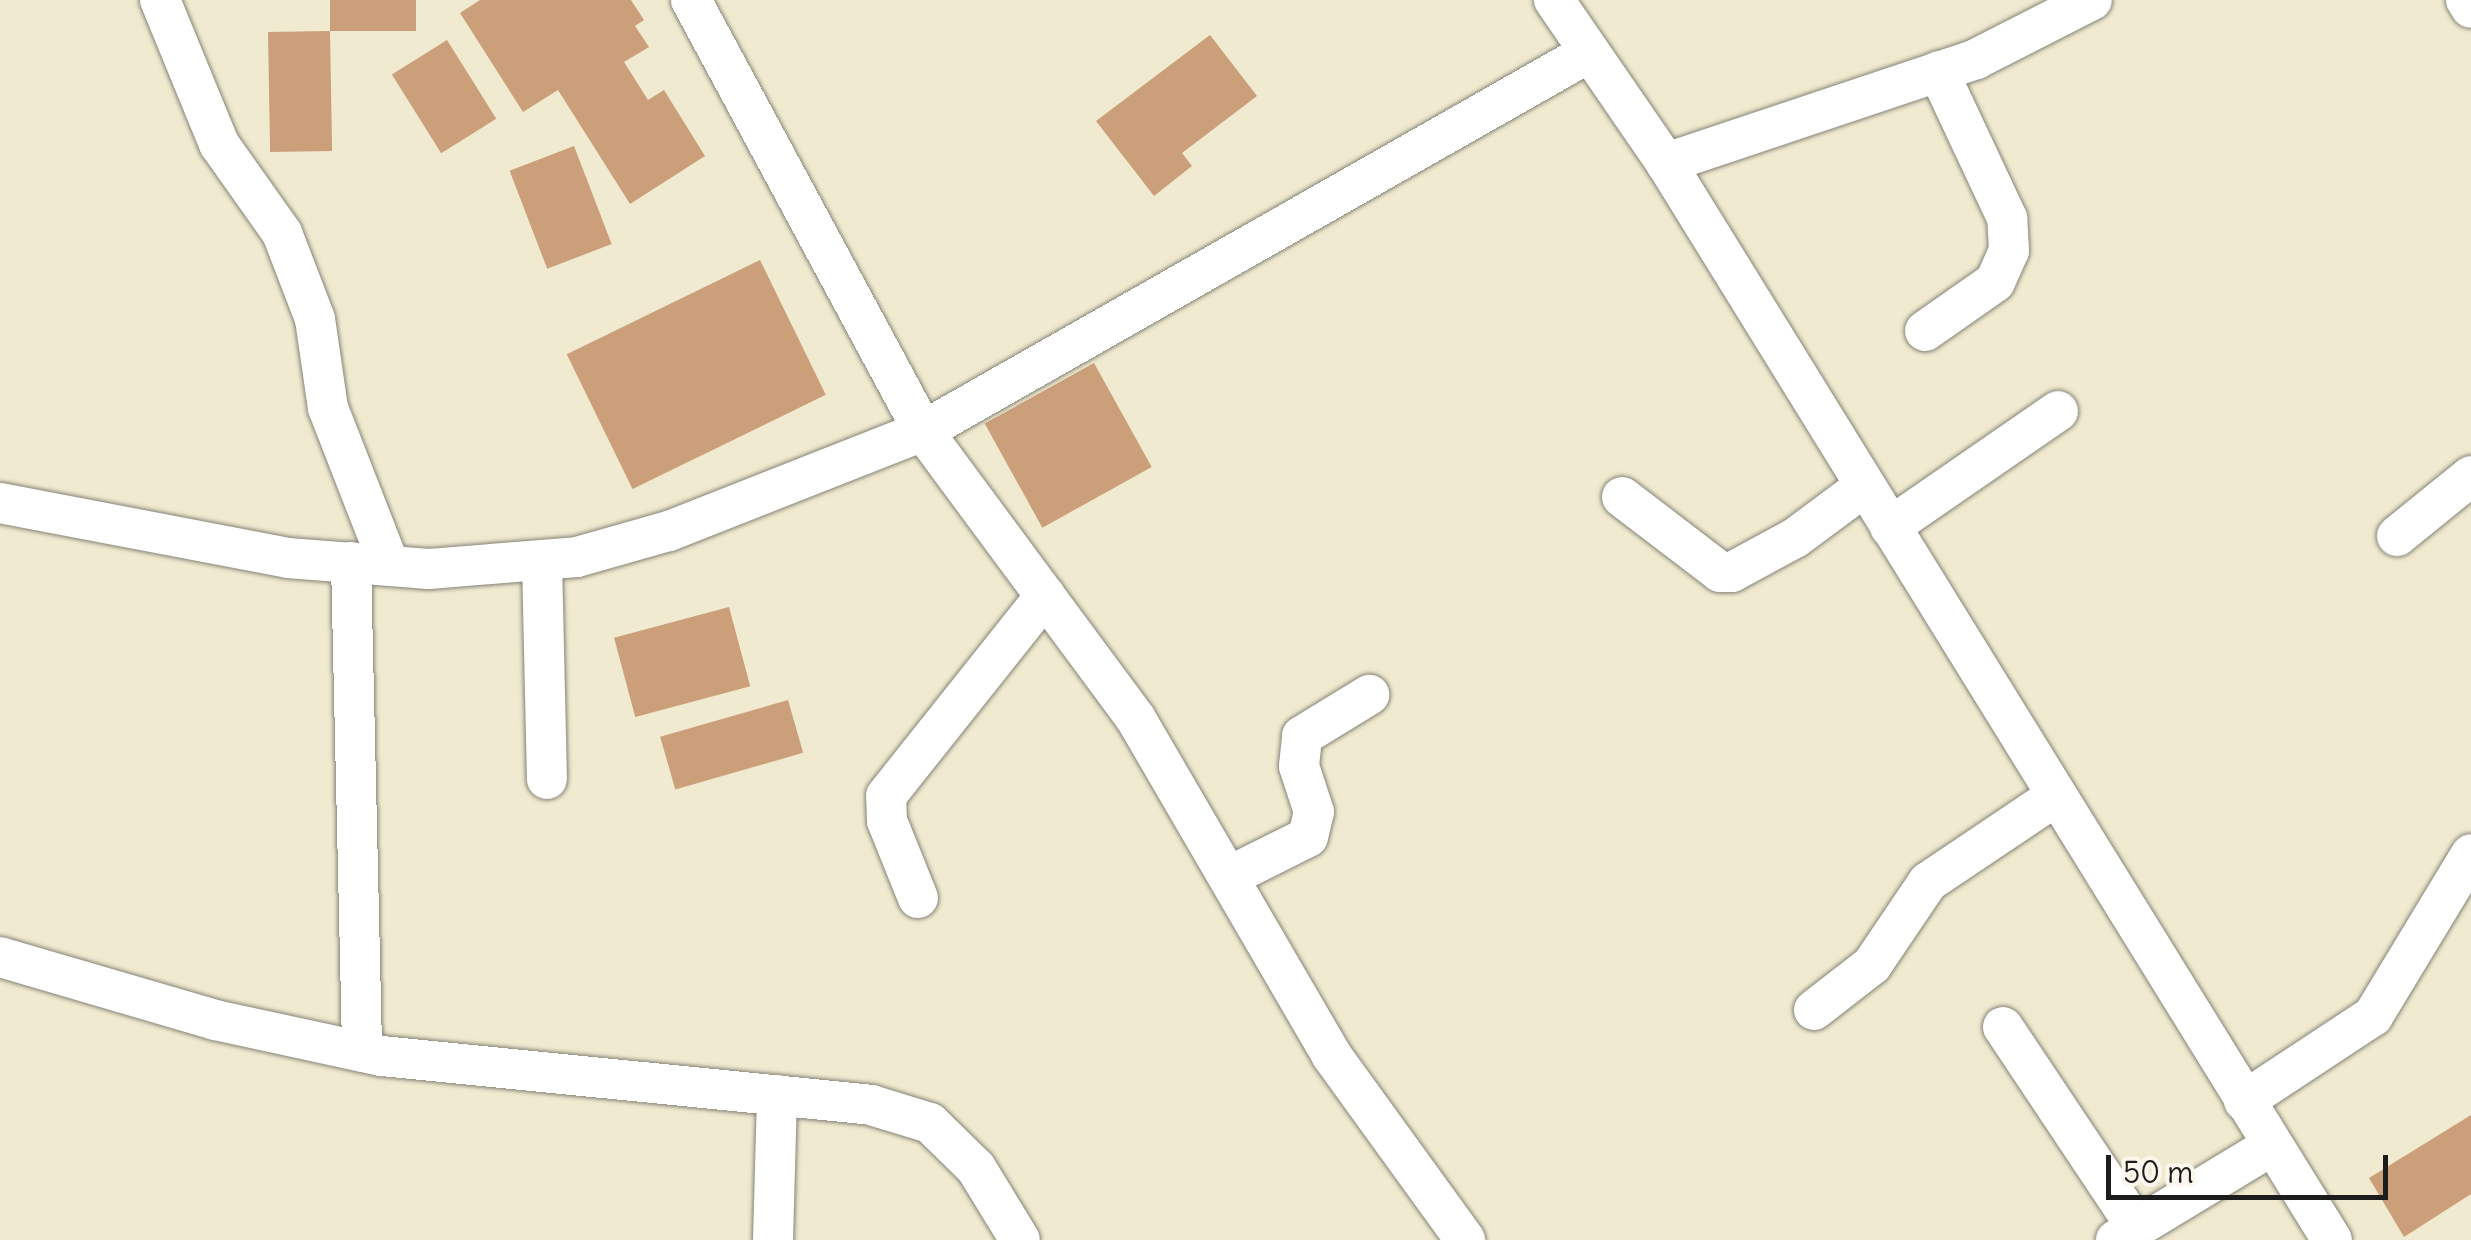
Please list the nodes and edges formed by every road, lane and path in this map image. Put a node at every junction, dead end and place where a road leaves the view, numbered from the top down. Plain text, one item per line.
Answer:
1 (160, 0) edge
2 (1554, 0) edge
3 (2092, 0) edge
4 (2466, 0) edge
5 (704, 4) edge
6 (2471, 8) edge
7 (1588, 53) junction
8 (1938, 71) junction
9 (1666, 163) junction
10 (1924, 332) dead end
11 (2058, 411) dead end
12 (923, 431) junction
13 (2471, 476) edge
14 (1865, 486) junction
15 (1622, 497) dead end
16 (0, 503) edge
17 (1890, 527) junction
18 (2397, 536) dead end
19 (542, 561) junction
20 (369, 562) junction
21 (1045, 596) junction
22 (1369, 695) dead end
23 (547, 779) dead end
24 (2056, 796) junction
25 (2471, 854) edge
26 (1230, 876) junction
27 (918, 898) dead end
28 (0, 957) edge
29 (1814, 1010) dead end
30 (2002, 1028) dead end
31 (362, 1052) junction
32 (777, 1095) junction
33 (2244, 1101) junction
34 (2272, 1146) junction
35 (2126, 1234) edge
36 (773, 1240) edge
37 (1020, 1240) edge
38 (1465, 1240) edge
39 (2332, 1240) edge

1 - 20 street
2 - 7 street
3 - 8 street
4 - 6 street
5 - 12 street
7 - 9 street
7 - 12 street
8 - 9 street
8 - 10 street
9 - 14 street
11 - 17 street
12 - 19 street
12 - 21 street
13 - 18 street
14 - 15 street
14 - 17 street
16 - 20 street
17 - 24 street
19 - 20 street
19 - 23 street
20 - 31 street
21 - 26 street
21 - 27 street
22 - 26 street
24 - 29 street
24 - 33 street
25 - 33 street
26 - 38 street
28 - 31 street
30 - 35 street
31 - 32 street
32 - 36 street
32 - 37 street
33 - 34 street
34 - 35 street
34 - 39 street

